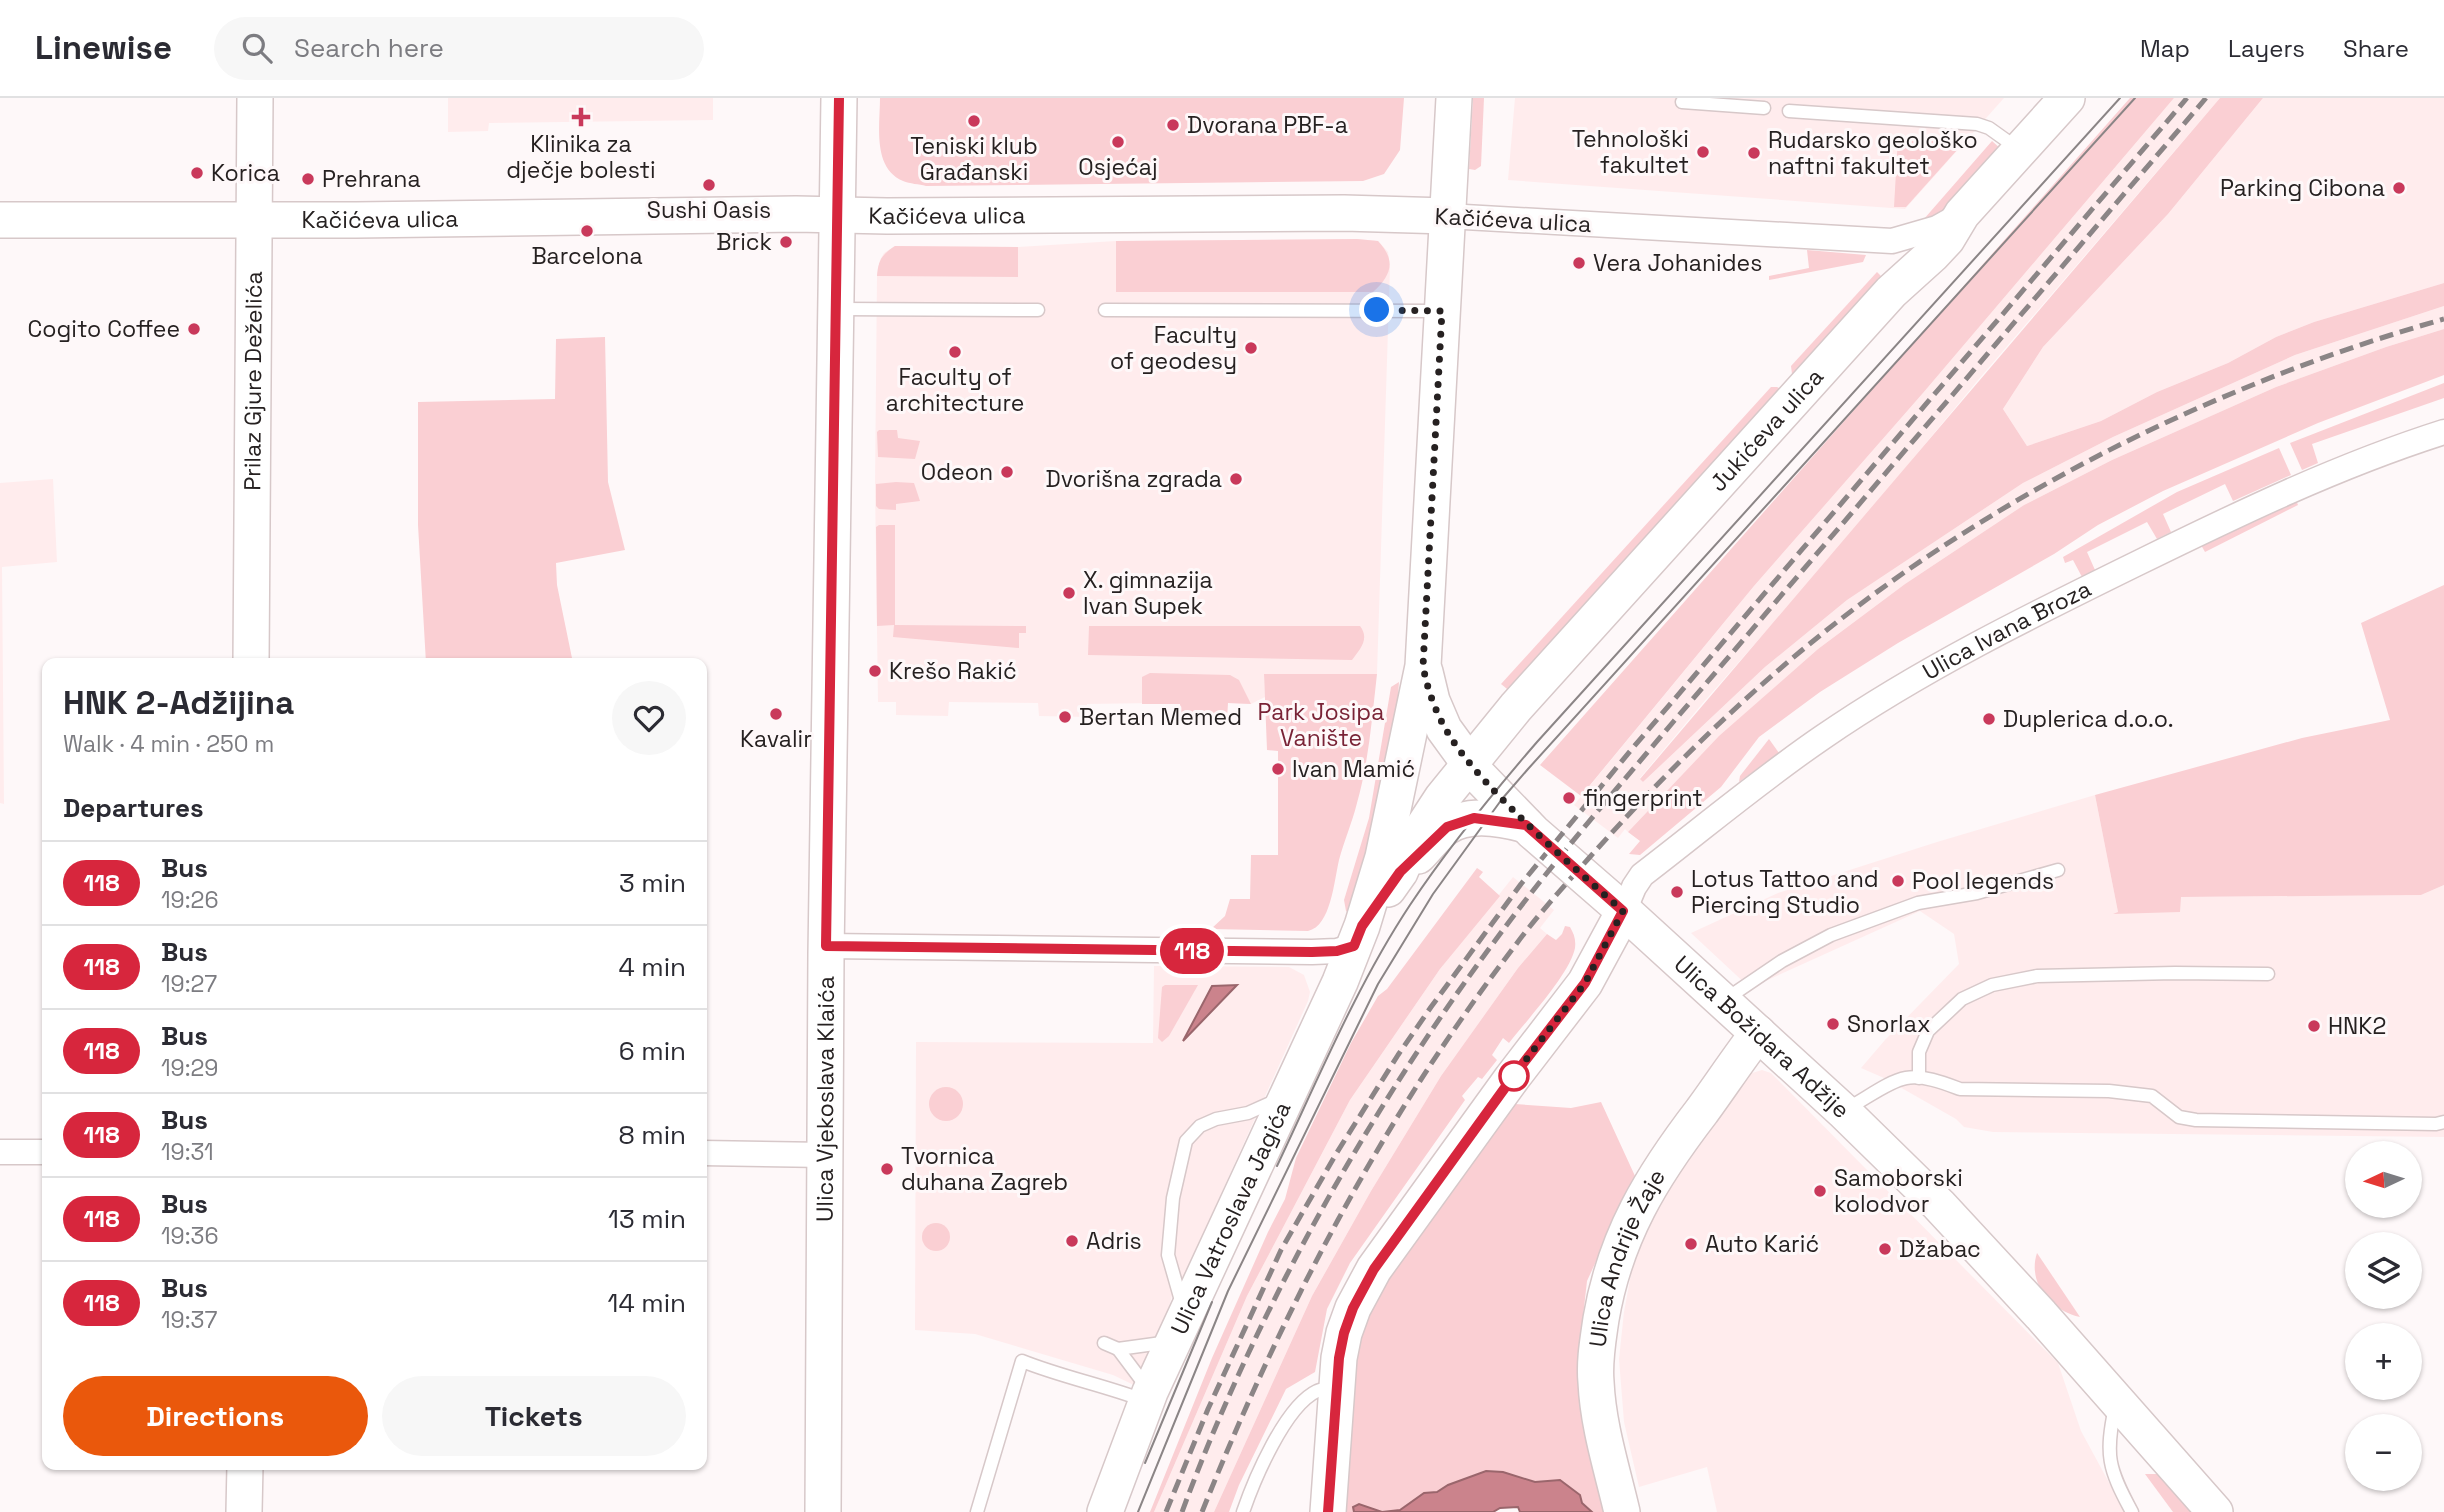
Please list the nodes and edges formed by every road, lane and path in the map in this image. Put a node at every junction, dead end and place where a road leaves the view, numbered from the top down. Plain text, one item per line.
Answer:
1 (255, 98) edge
2 (839, 98) edge
3 (1454, 98) edge
4 (2067, 98) edge
5 (1682, 102) dead end
6 (1764, 108) dead end
7 (1789, 111) dead end
8 (2020, 150) junction
9 (1962, 214) junction
10 (837, 215) junction
11 (1447, 216) junction
12 (254, 219) junction
13 (0, 220) edge
14 (1892, 241) junction
15 (1891, 292) junction
16 (836, 309) junction
17 (1038, 310) dead end
18 (1105, 310) dead end
19 (1442, 311) junction
20 (2444, 432) edge
21 (251, 658) edge
22 (1423, 666) junction
23 (1468, 764) junction
24 (1526, 825) junction
25 (2058, 870) dead end
26 (1400, 872) junction
27 (1623, 911) junction
28 (1358, 936) junction
29 (826, 946) junction
30 (2268, 974) dead end
31 (1723, 1001) junction
32 (1758, 1033) junction
33 (1919, 1079) junction
34 (1286, 1096) junction
35 (1843, 1111) junction
36 (2444, 1122) edge
37 (0, 1152) edge
38 (42, 1152) edge
39 (707, 1153) edge
40 (826, 1155) junction
41 (1179, 1328) junction
42 (1104, 1343) dead end
43 (1118, 1349) junction
44 (1337, 1387) junction
45 (1149, 1397) junction
46 (2116, 1403) junction
47 (245, 1470) edge
48 (244, 1512) edge
49 (823, 1512) edge
50 (977, 1512) edge
51 (1105, 1512) edge
52 (1243, 1512) edge
53 (1328, 1512) edge
54 (1622, 1512) edge
55 (2132, 1512) edge
56 (2215, 1512) edge

1 - 12 street, Prilaz Gjure Deželića
2 - 10 street, Ulica Vjekoslava Klaića
3 - 11 street
4 - 8 street, Jukićeva ulica
5 - 6 lane
7 - 8 lane
8 - 9 street, Jukićeva ulica
9 - 14 street, Kačićeva ulica
9 - 15 street, Jukićeva ulica
10 - 11 street, Kačićeva ulica
10 - 12 street, Kačićeva ulica
10 - 16 street, Ulica Vjekoslava Klaića
11 - 14 street, Kačićeva ulica
11 - 19 street
12 - 13 street, Kačićeva ulica
12 - 21 street, Prilaz Gjure Deželića
14 - 15 street
15 - 23 street, Jukićeva ulica
16 - 17 lane
16 - 29 street, Ulica Vjekoslava Klaića
18 - 19 lane
19 - 22 street
20 - 27 street, Ulica Ivana Broza
22 - 23 street, Ulica Božidara Adžije
22 - 28 street
23 - 24 street, Ulica Božidara Adžije
23 - 26 street, Jukićeva ulica
24 - 26 street
24 - 27 street, Ulica Božidara Adžije
25 - 31 lane
26 - 28 street
27 - 31 street, Ulica Božidara Adžije
27 - 44 street
28 - 29 street
28 - 34 street, Ulica Vatroslava Jagića
29 - 40 street, Ulica Vjekoslava Klaića
30 - 33 lane
31 - 32 street, Ulica Božidara Adžije
32 - 35 street, Ulica Božidara Adžije
32 - 54 street, Ulica Andrije Žaje
33 - 35 lane
33 - 36 lane
34 - 41 street, Ulica Vatroslava Jagića
34 - 41 lane
35 - 46 street, Ulica Božidara Adžije
37 - 38 street
39 - 40 street
40 - 49 street, Ulica Vjekoslava Klaića
41 - 43 lane
41 - 45 street, Ulica Vatroslava Jagića
42 - 43 lane
43 - 45 lane
44 - 52 lane
44 - 53 street
45 - 50 lane
45 - 51 street, Ulica Vatroslava Jagića
46 - 55 lane
46 - 56 street, Ulica Božidara Adžije
47 - 48 street

